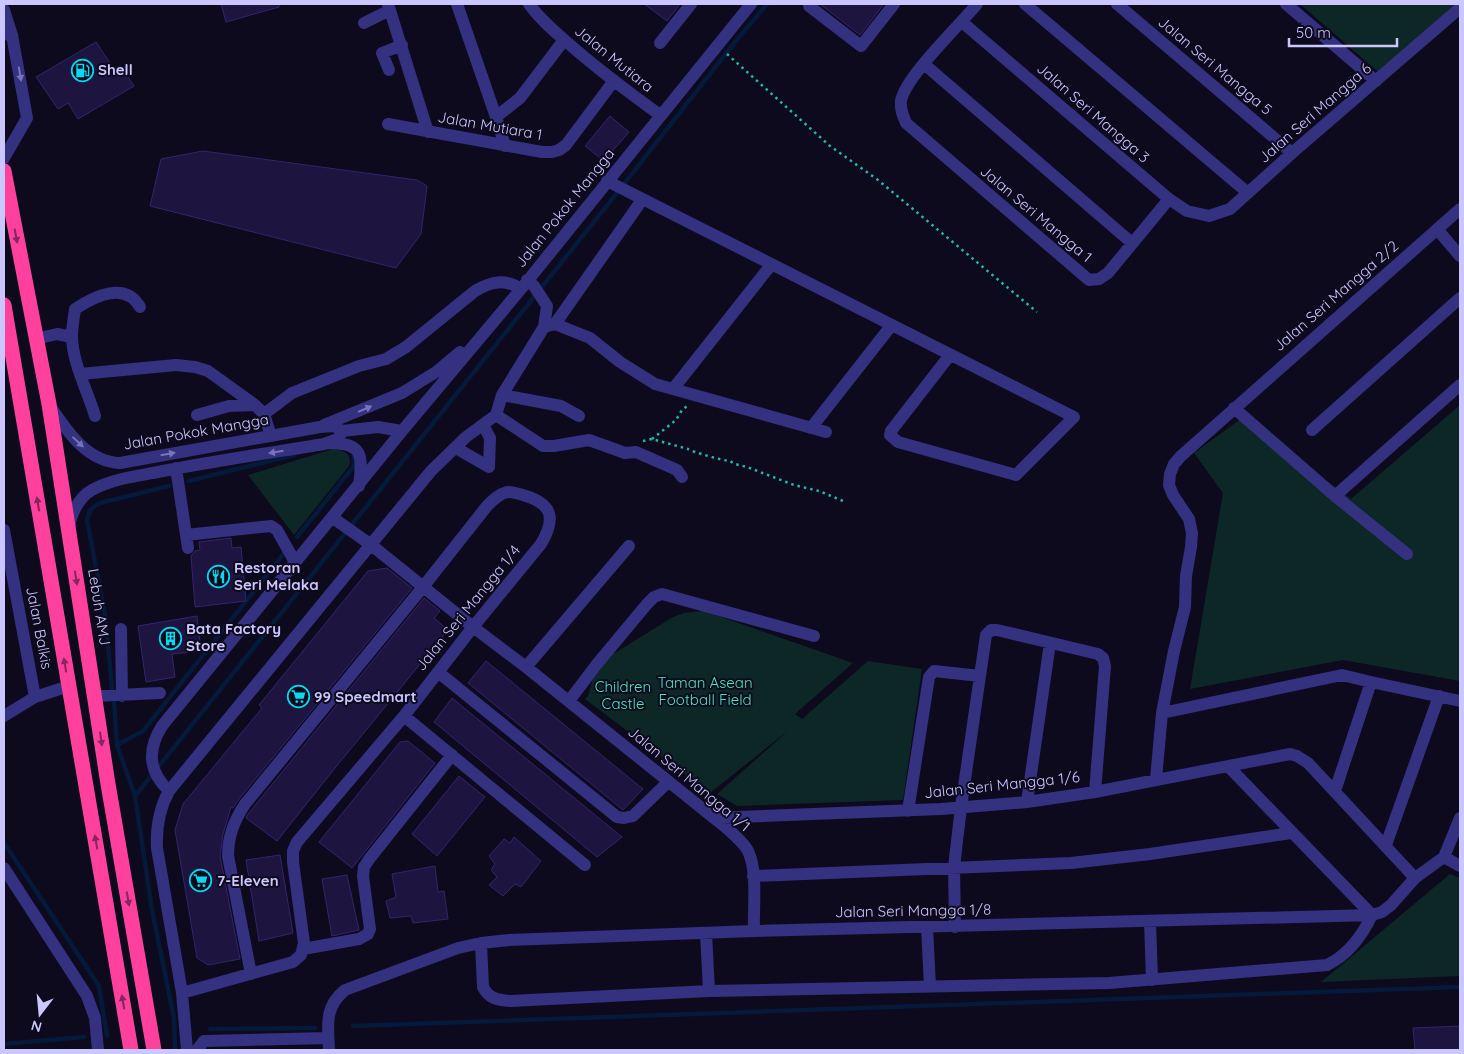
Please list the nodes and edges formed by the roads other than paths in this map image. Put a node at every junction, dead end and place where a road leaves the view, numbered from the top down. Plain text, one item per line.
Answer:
1 (457, 4) edge
2 (529, 4) edge
3 (691, 4) edge
4 (751, 4) edge
5 (894, 4) edge
6 (976, 4) edge
7 (1025, 4) edge
8 (1117, 4) edge
9 (1286, 4) edge
10 (810, 5) edge
11 (389, 7) edge
12 (1460, 8) edge
13 (4, 10) edge
14 (364, 22) dead end
15 (962, 22) junction
16 (8, 35) edge
17 (564, 40) junction
18 (660, 43) dead end
19 (402, 45) junction
20 (924, 64) junction
21 (389, 70) dead end
22 (1376, 81) junction
23 (613, 82) junction
24 (660, 115) junction
25 (496, 117) junction
26 (388, 124) dead end
27 (428, 132) junction
28 (504, 146) junction
29 (1292, 153) junction
30 (4, 158) edge
31 (4, 170) edge
32 (616, 186) junction
33 (1248, 193) junction
34 (1169, 199) junction
35 (642, 200) junction
36 (1460, 209) edge
37 (1210, 216) joint
38 (1437, 229) junction
39 (1132, 243) junction
40 (1460, 256) edge
41 (771, 265) junction
42 (527, 285) junction
43 (1460, 298) edge
44 (4, 305) edge
45 (140, 307) dead end
46 (550, 325) junction
47 (891, 326) junction
48 (485, 331) junction
49 (72, 337) junction
50 (36, 339) junction
51 (950, 355) junction
52 (80, 374) junction
53 (10, 376) edge
54 (1460, 385) edge
55 (673, 389) junction
56 (502, 395) junction
57 (49, 404) junction
58 (1234, 408) junction
59 (259, 410) junction
60 (197, 415) dead end
61 (496, 415) junction
62 (95, 416) dead end
63 (579, 416) dead end
64 (483, 425) junction
65 (320, 427) junction
66 (811, 428) junction
67 (1312, 430) dead end
68 (342, 431) junction
69 (402, 431) junction
70 (826, 432) dead end
71 (271, 436) junction
72 (324, 444) junction
73 (456, 448) junction
74 (176, 468) junction
75 (682, 477) dead end
76 (359, 486) junction
77 (1335, 496) junction
78 (337, 521) junction
79 (4, 530) edge
80 (69, 530) junction
81 (186, 535) junction
82 (370, 544) junction
83 (629, 546) dead end
84 (188, 548) dead end
85 (1407, 554) dead end
86 (295, 562) junction
87 (423, 587) junction
88 (473, 627) junction
89 (121, 629) dead end
90 (814, 636) dead end
91 (1050, 643) junction
92 (526, 666) junction
93 (438, 672) junction
94 (980, 676) junction
95 (1371, 682) junction
96 (69, 686) junction
97 (160, 693) dead end
98 (95, 696) junction
99 (122, 696) junction
100 (1439, 696) junction
101 (35, 697) junction
102 (569, 701) junction
103 (1460, 701) edge
104 (1162, 714) junction
105 (4, 716) edge
106 (404, 716) junction
107 (452, 755) junction
108 (1228, 766) junction
109 (1156, 780) junction
110 (668, 782) junction
111 (169, 791) junction
112 (1335, 791) junction
113 (1095, 792) junction
114 (1027, 802) junction
115 (961, 807) junction
116 (908, 811) junction
117 (714, 818) junction
118 (1460, 818) edge
119 (1291, 833) junction
120 (1386, 846) junction
121 (1444, 857) junction
122 (585, 865) dead end
123 (1460, 866) edge
124 (954, 867) junction
125 (4, 868) edge
126 (753, 876) junction
127 (1415, 878) junction
128 (1372, 915) junction
129 (1150, 921) junction
130 (927, 927) junction
131 (955, 927) junction
132 (754, 931) junction
133 (706, 932) junction
134 (481, 943) junction
135 (303, 949) junction
136 (251, 974) junction
137 (1152, 980) junction
138 (930, 986) junction
139 (709, 991) junction
140 (182, 993) junction
141 (328, 1044) edge
142 (261, 1045) edge
143 (95, 1050) edge
144 (131, 1050) edge
145 (154, 1050) edge
146 (187, 1050) edge
147 (197, 1050) edge

1 - 25 street
2 - 17 street, Jalan Mutiara
3 - 18 street
4 - 24 street, Jalan Pokok Mangga
5 - 10 street
6 - 15 street
7 - 33 street
8 - 29 street, Jalan Seri Mangga 5
9 - 22 street
11 - 14 street
11 - 19 street
12 - 22 street, Jalan Seri Mangga 6
13 - 16 street
15 - 20 street
15 - 34 street, Jalan Seri Mangga 3
16 -> 30 street
17 - 23 street, Jalan Mutiara
17 - 25 street
19 - 21 street
19 - 27 street
20 - 39 street
20 - 39 street, Jalan Seri Mangga 1
22 - 29 street, Jalan Seri Mangga 6
23 - 24 street, Jalan Mutiara
23 - 28 street, Jalan Mutiara 1
24 - 32 street, Jalan Pokok Mangga
25 - 28 street
26 - 27 street, Jalan Mutiara 1
27 - 28 street, Jalan Mutiara 1
29 - 33 street, Jalan Seri Mangga 6
31 -> 50 highway, Lebuh AMJ
32 - 35 street
32 - 42 street, Jalan Pokok Mangga
33 - 37 street, Jalan Seri Mangga 6
34 - 37 street, Jalan Seri Mangga 3
34 - 39 street, Jalan Seri Mangga 1
35 - 41 street
35 - 46 street
36 - 38 street, Jalan Seri Mangga 2/2
38 - 40 street
38 - 58 street, Jalan Seri Mangga 2/2
41 - 47 street
41 - 55 street
42 - 46 street
42 - 48 street, Jalan Pokok Mangga
42 - 59 street
43 - 67 street
44 - 53 highway
45 - 49 street
46 - 55 street
46 - 56 street
47 - 51 street
47 - 66 street
65 -> 48 street
48 - 69 street, Jalan Pokok Mangga
49 - 50 street
49 - 52 street
50 - 57 highway, Lebuh AMJ
51 - 51 street
52 - 59 street
52 - 62 street
96 -> 53 highway
54 - 77 street
55 - 66 street
56 - 61 street
56 - 63 street
57 -> 71 street, Jalan Pokok Mangga
57 - 80 highway, Lebuh AMJ
58 - 77 street
58 - 104 street, Jalan Seri Mangga 2/2
59 - 60 street
59 - 71 street
61 - 64 street
61 - 75 street
64 - 73 street
64 - 73 street
65 - 68 street, Jalan Pokok Mangga
65 - 71 street, Jalan Pokok Mangga
66 - 70 street
68 - 69 street, Jalan Pokok Mangga
68 - 72 street, Jalan Pokok Mangga
69 - 76 street, Jalan Pokok Mangga
72 -> 74 street, Jalan Pokok Mangga
72 - 76 street
73 - 82 street
74 - 80 street, Jalan Pokok Mangga
74 - 81 street
76 - 78 street, Jalan Pokok Mangga
77 - 85 street
78 - 82 street, Jalan Seri Mangga 1/1
78 - 86 street, Jalan Pokok Mangga
79 - 101 street, Jalan Balkis
80 -> 98 highway, Lebuh AMJ
81 - 84 street
81 - 86 street
82 - 87 street, Jalan Seri Mangga 1/1
82 - 111 street
83 - 92 street
86 - 111 street, Jalan Pokok Mangga
87 - 88 street, Jalan Seri Mangga 1/1
87 - 88 street, Jalan Seri Mangga 1/4
87 - 136 street
88 - 92 street, Jalan Seri Mangga 1/1
88 - 93 street, Jalan Seri Mangga 1/4
89 - 99 street
90 - 102 street
91 - 94 street
91 - 113 street
91 - 114 street
92 - 102 street, Jalan Seri Mangga 1/1
93 - 106 street, Jalan Seri Mangga 1/4
93 - 110 street
94 - 115 street
94 - 116 street
95 - 100 street
95 - 104 street
95 - 112 street
96 - 101 street, Jalan Balkis
144 -> 96 highway
97 - 99 street
98 - 99 street
98 -> 145 highway, Lebuh AMJ
100 - 103 street
100 - 120 street
101 - 105 street
102 - 110 street, Jalan Seri Mangga 1/1
104 - 109 street, Jalan Seri Mangga 2/2
106 - 107 street
106 - 135 street, Jalan Seri Mangga 1/4
107 - 122 street
107 - 135 street
108 - 109 street, Jalan Seri Mangga 1/6
108 - 112 street, Jalan Seri Mangga 1/6
108 - 119 street
109 - 113 street, Jalan Seri Mangga 1/6
110 - 117 street, Jalan Seri Mangga 1/1
111 - 140 street
112 - 120 street
113 - 114 street, Jalan Seri Mangga 1/6
114 - 115 street, Jalan Seri Mangga 1/6
115 - 116 street, Jalan Seri Mangga 1/6
115 - 124 street
116 - 117 street, Jalan Seri Mangga 1/6
117 - 126 street, Jalan Seri Mangga 1/1
118 - 121 street
119 - 124 street
119 - 128 street
120 - 127 street
121 - 123 street
121 - 127 street
124 - 126 street
124 - 131 street
125 - 143 street
126 - 132 street, Jalan Seri Mangga 1/1
127 - 128 street
128 - 129 street, Jalan Seri Mangga 1/8
128 - 137 street
129 - 131 street, Jalan Seri Mangga 1/8
129 - 137 street
130 - 131 street, Jalan Seri Mangga 1/8
130 - 132 street, Jalan Seri Mangga 1/8
130 - 138 street
132 - 133 street, Jalan Seri Mangga 1/8
133 - 134 street, Jalan Seri Mangga 1/8
133 - 139 street
134 - 139 street
134 - 141 street, Jalan Seri Mangga 1/8
135 - 136 street
136 - 140 street
137 - 138 street
138 - 139 street
140 - 146 street
141 - 142 street
142 - 147 street

